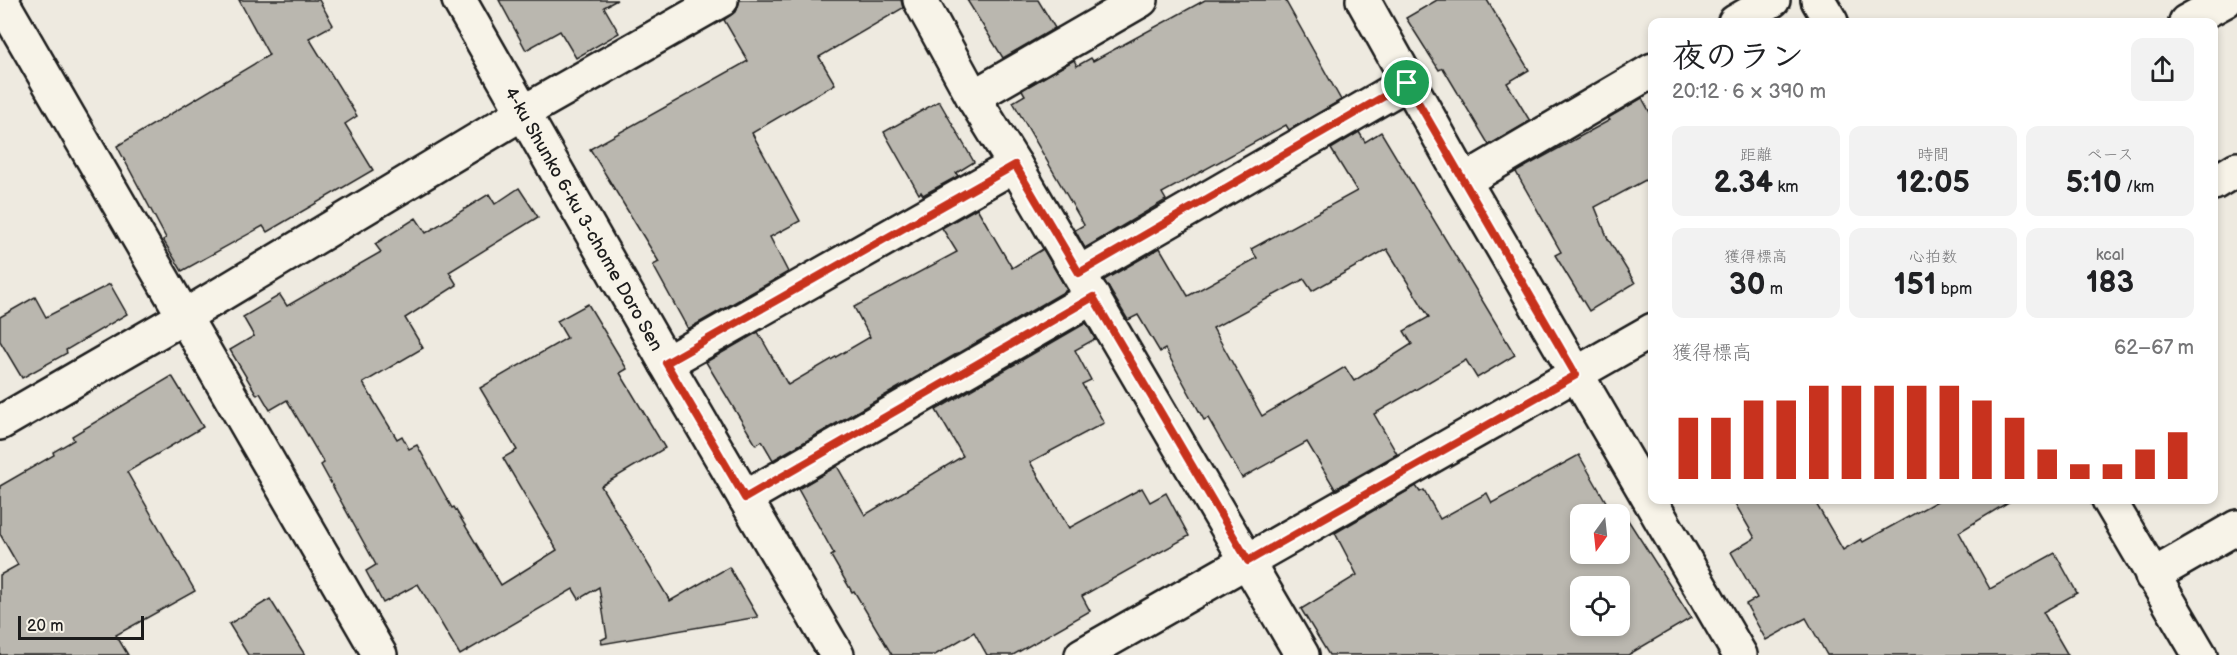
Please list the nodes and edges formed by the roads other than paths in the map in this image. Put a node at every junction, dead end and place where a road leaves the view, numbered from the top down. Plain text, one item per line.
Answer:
1 (1, 0) edge
2 (459, 0) edge
3 (721, 0) edge
4 (920, 0) edge
5 (1141, 0) edge
6 (1363, 0) edge
7 (1773, 0) edge
8 (1818, 0) edge
9 (2226, 0) edge
10 (1742, 18) edge
11 (1829, 18) edge
12 (2193, 18) edge
13 (1648, 73) edge
14 (1407, 83) junction
15 (973, 97) junction
16 (524, 112) junction
17 (1015, 165) junction
18 (2237, 169) edge
19 (1464, 181) junction
20 (2218, 181) edge
21 (1086, 285) junction
22 (185, 316) junction
23 (1648, 333) edge
24 (666, 363) junction
25 (1576, 375) junction
26 (0, 423) edge
27 (745, 498) junction
28 (1648, 498) edge
29 (1652, 504) edge
30 (2111, 504) edge
31 (2237, 527) edge
32 (1248, 561) junction
33 (2152, 576) junction
34 (380, 655) edge
35 (837, 655) edge
36 (1082, 655) edge
37 (1302, 655) edge
38 (1740, 655) edge
39 (2200, 655) edge

1 - 22 street
2 - 16 street, 4-ku Shunko 6-ku 3-chome Doro Sen
3 - 16 street
4 - 15 street
5 - 15 street
6 - 14 street
7 - 10 street
8 - 11 street
9 - 12 street
13 - 19 street
14 - 19 street
14 - 21 street
15 - 17 street
16 - 22 street
16 - 24 street, 4-ku Shunko 6-ku 3-chome Doro Sen
17 - 21 street
17 - 24 street
18 - 20 street
19 - 25 street
21 - 27 street
21 - 32 street
22 - 26 street
22 - 34 street
23 - 25 street
24 - 27 street, 4-ku Shunko 6-ku 3-chome Doro Sen
25 - 28 street
25 - 32 street
27 - 35 street, 4-ku Shunko 6-ku 3-chome Doro Sen
29 - 38 street
30 - 33 street
31 - 33 street
32 - 36 street
32 - 37 street
33 - 39 street

